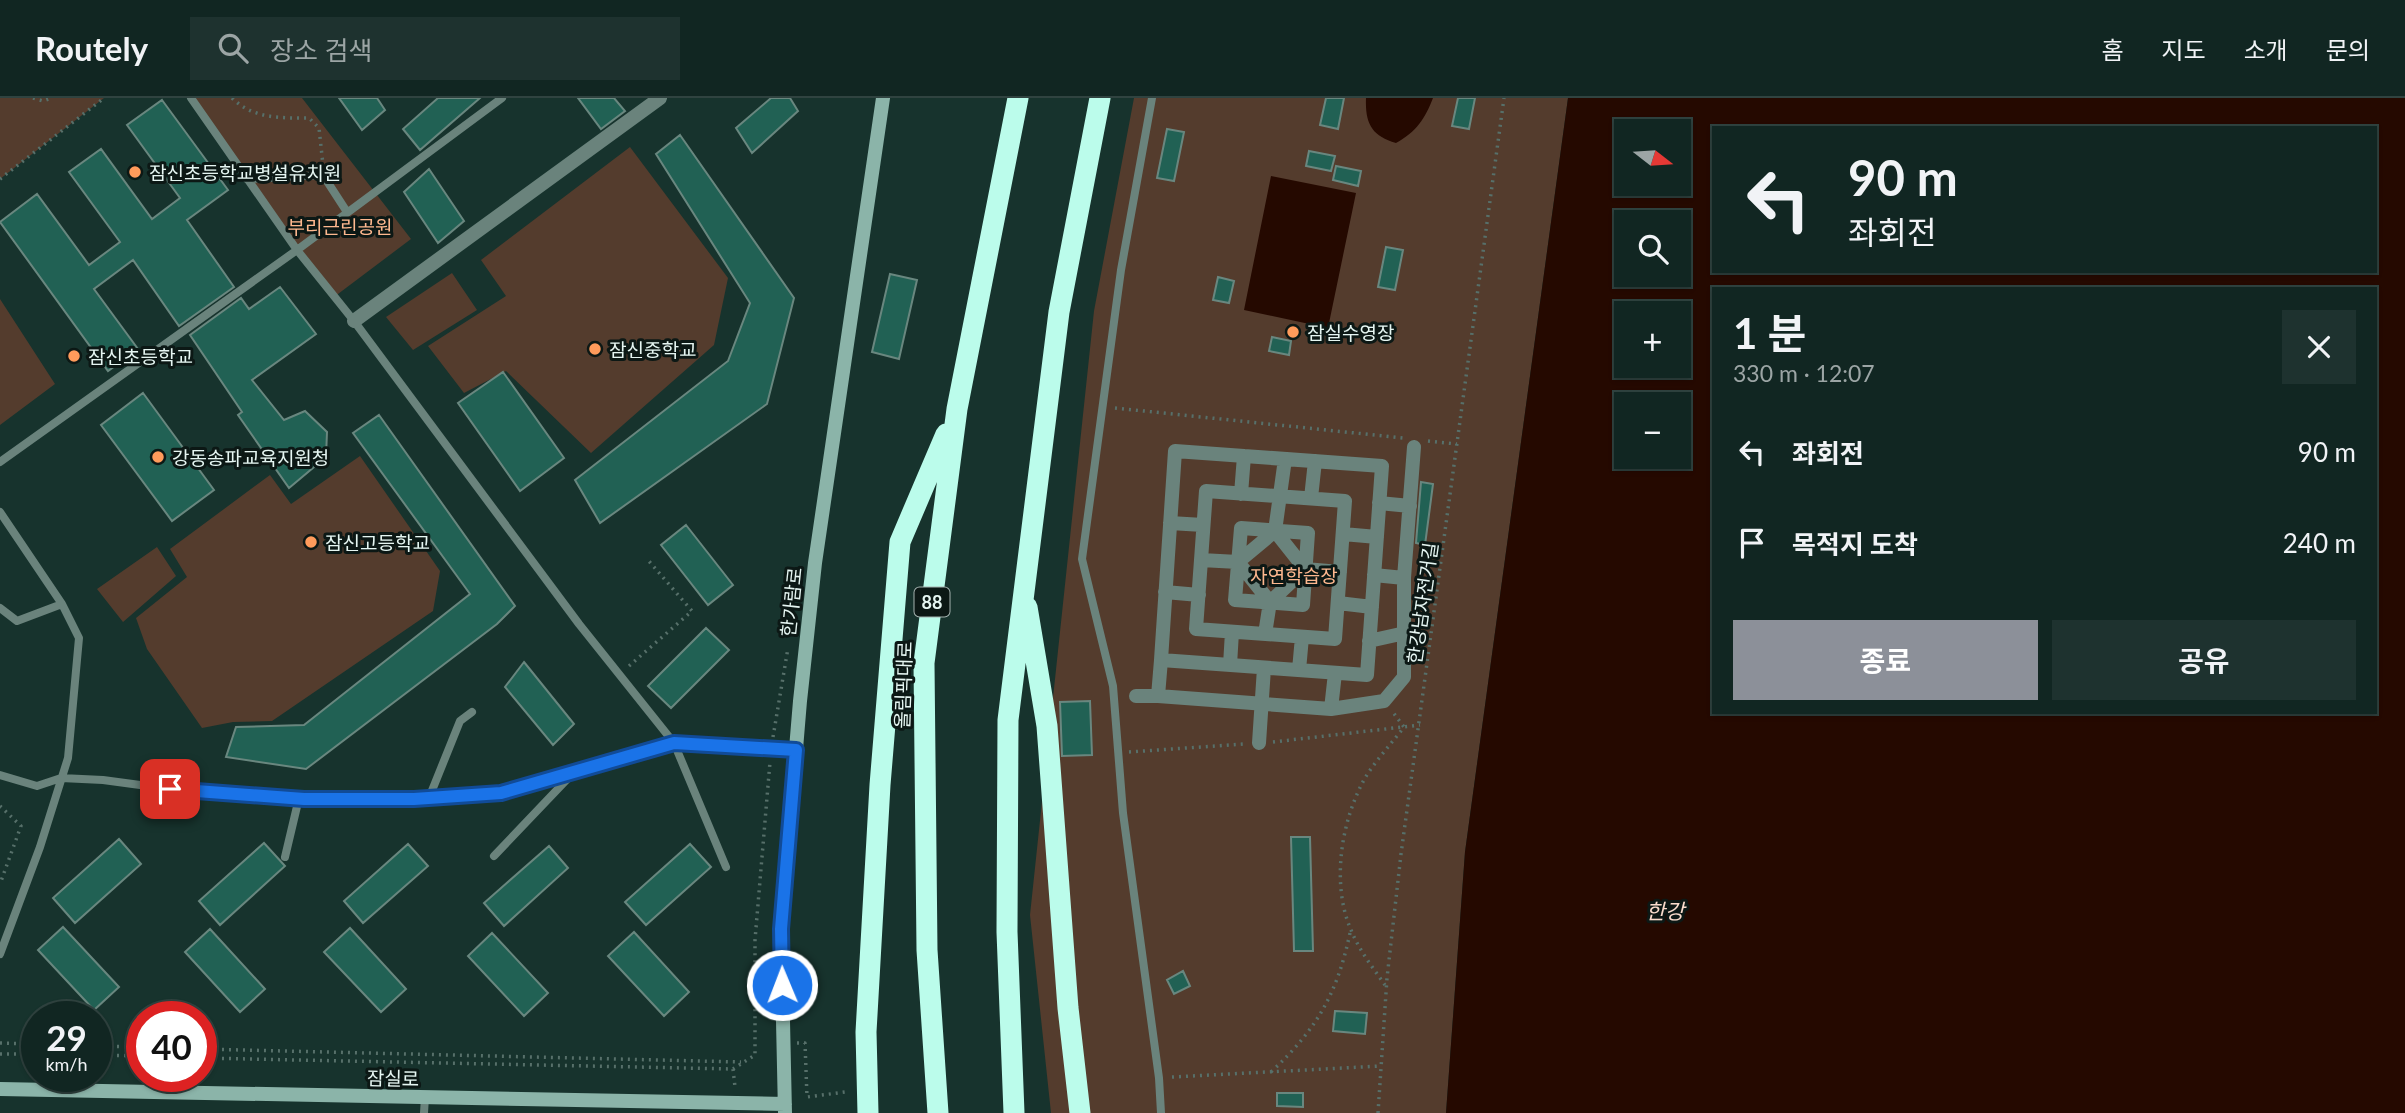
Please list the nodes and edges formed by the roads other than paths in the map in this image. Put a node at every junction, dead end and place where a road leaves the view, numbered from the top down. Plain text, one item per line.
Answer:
1 (191, 98) edge
2 (502, 98) edge
3 (660, 98) edge
4 (883, 98) edge
5 (1018, 98) edge
6 (1100, 98) edge
7 (1152, 98) edge
8 (247, 179) junction
9 (347, 212) junction
10 (297, 250) junction
11 (354, 321) junction
12 (957, 410) junction
13 (1414, 447) dead end
14 (1244, 456) junction
15 (1285, 459) junction
16 (0, 461) edge
17 (1315, 461) junction
18 (1241, 494) junction
19 (1282, 497) junction
20 (1311, 498) junction
21 (1379, 503) junction
22 (1410, 506) junction
23 (0, 512) edge
24 (1170, 523) junction
25 (1203, 525) junction
26 (1275, 531) junction
27 (1343, 534) junction
28 (1377, 537) junction
29 (1201, 560) junction
30 (1238, 562) junction
31 (1305, 569) junction
32 (1340, 572) junction
33 (1374, 575) junction
34 (1404, 578) junction
35 (1023, 581) junction
36 (1165, 592) junction
37 (1199, 594) junction
38 (1269, 602) junction
39 (1338, 603) junction
40 (62, 604) junction
41 (1372, 607) junction
42 (0, 608) edge
43 (1232, 632) junction
44 (1405, 633) junction
45 (1265, 634) junction
46 (1302, 636) junction
47 (1369, 641) junction
48 (1161, 660) junction
49 (1230, 665) junction
50 (1264, 668) junction
51 (1299, 670) junction
52 (1335, 673) junction
53 (1136, 696) dead end
54 (1157, 696) junction
55 (1260, 704) junction
56 (1331, 709) junction
57 (472, 712) dead end
58 (674, 743) junction
59 (1259, 743) dead end
60 (796, 750) junction
61 (575, 770) junction
62 (0, 775) edge
63 (61, 778) junction
64 (299, 798) junction
65 (429, 798) junction
66 (494, 856) dead end
67 (285, 857) dead end
68 (726, 867) dead end
69 (0, 954) edge
70 (0, 1089) edge
71 (425, 1097) junction
72 (785, 1109) edge
73 (424, 1113) edge
74 (868, 1113) edge
75 (938, 1113) edge
76 (1014, 1113) edge
77 (1080, 1113) edge
78 (1161, 1113) edge

1 - 8 lane
2 - 9 lane
3 - 11 street
4 - 60 street, 한가람로
5 - 12 highway, 올림픽대로 / 88
6 - 35 highway
7 - 78 lane
8 - 9 lane
8 - 10 lane
9 - 10 lane
10 - 11 lane
10 - 16 lane
11 - 58 lane
12 - 74 highway
12 - 75 highway, 올림픽대로 / 88
13 - 22 street
14 - 15 street
14 - 18 street
14 - 24 street
15 - 17 street
15 - 19 street
17 - 20 street
17 - 21 street
18 - 19 street
18 - 25 street
19 - 20 street
19 - 26 street
20 - 27 street
21 - 22 street
21 - 28 street
22 - 34 street
23 - 40 lane
24 - 25 street
24 - 36 street
25 - 29 street
26 - 30 street
26 - 30 street
26 - 31 street
26 - 31 street
27 - 28 street
27 - 32 street
28 - 33 street
29 - 30 street
29 - 37 street
30 - 38 street
30 - 38 street
31 - 32 street
31 - 38 street
31 - 38 street
32 - 39 street
33 - 34 street
33 - 41 street
34 - 44 street
35 - 76 highway
35 - 77 highway
36 - 37 street
36 - 48 street
37 - 43 street
38 - 45 street
39 - 41 street
39 - 46 street
40 - 42 lane
40 - 63 lane
41 - 47 street
43 - 45 street
43 - 49 street
44 - 47 street
44 - 56 street
45 - 46 street
46 - 51 street
47 - 52 street
48 - 49 street
48 - 54 street
49 - 50 street
50 - 51 street
50 - 55 street
51 - 52 street
52 - 56 street
53 - 54 street
54 - 55 street
55 - 56 street
55 - 59 street
57 - 65 lane
58 - 60 lane
58 - 61 lane
58 - 68 lane
60 - 72 street, 한가람로
61 - 65 lane
61 - 66 lane
62 - 63 lane
63 - 64 lane
63 - 69 lane
64 - 65 lane
64 - 67 lane
70 - 71 street, 잠실로
71 - 72 street, 잠실로
71 - 73 lane

